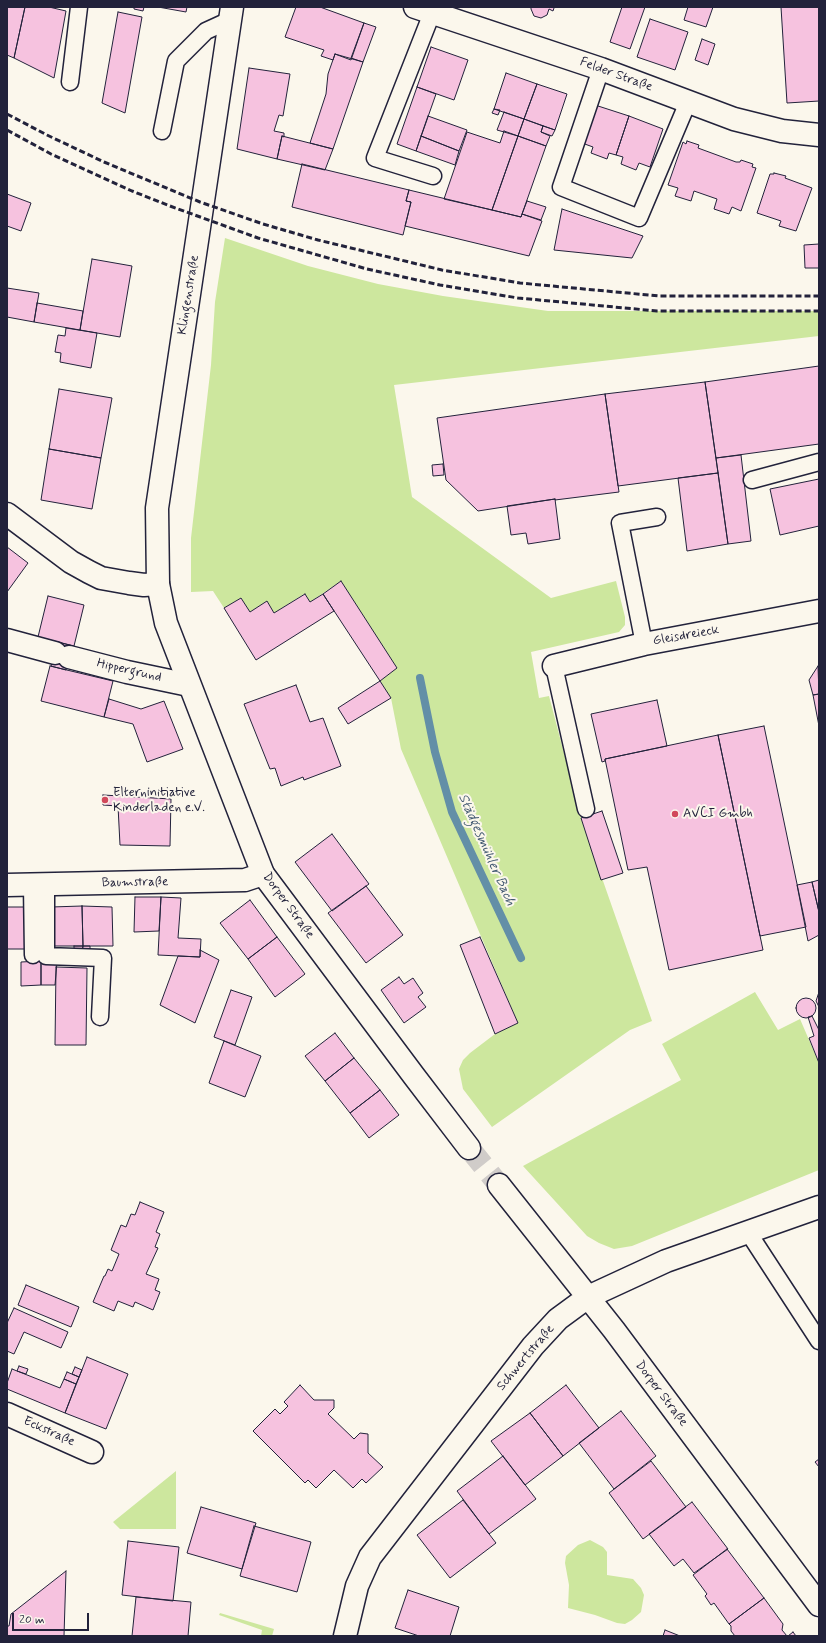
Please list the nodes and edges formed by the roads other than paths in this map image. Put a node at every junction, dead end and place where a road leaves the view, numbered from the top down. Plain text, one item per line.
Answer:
1 (79, 7) edge
2 (423, 10) edge
3 (231, 14) edge
4 (601, 69) junction
5 (70, 82) dead end
6 (688, 102) junction
7 (162, 131) dead end
8 (819, 135) edge
9 (433, 176) dead end
10 (819, 462) edge
11 (752, 480) dead end
12 (7, 514) edge
13 (656, 517) dead end
14 (158, 584) junction
15 (819, 611) edge
16 (7, 640) edge
17 (644, 644) junction
18 (554, 666) joint
19 (189, 685) junction
20 (586, 809) dead end
21 (263, 874) junction
22 (7, 885) edge
23 (39, 885) junction
24 (33, 955) dead end
25 (100, 1017) dead end
26 (469, 1148) tunnel mouth
27 (498, 1185) tunnel mouth
28 (819, 1207) edge
29 (748, 1232) junction
30 (588, 1297) junction
31 (819, 1341) edge
32 (7, 1414) edge
33 (92, 1452) dead end
34 (819, 1605) edge
35 (345, 1636) edge

1 - 5 lane
2 - 4 street, Felder Straße
2 - 9 lane
3 - 7 lane
3 - 14 street, Klingenstraße
4 - 6 street, Felder Straße
4 - 6 lane
6 - 8 street, Felder Straße
10 - 11 lane
12 - 14 street
13 - 17 lane
14 - 19 street, Dorper Straße
15 - 17 street, Gleisdreieck
16 - 19 street, Hippergrund
17 - 18 street, Gleisdreieck
18 - 20 lane
19 - 21 street, Dorper Straße
21 - 23 street, Baumstraße
21 - 26 street, Dorper Straße
22 - 23 street, Baumstraße
23 - 24 lane
23 - 25 lane
27 - 30 street, Dorper Straße
28 - 29 street, Schwertstraße
29 - 30 street, Schwertstraße
29 - 31 lane
30 - 34 street, Dorper Straße
30 - 35 street, Schwertstraße
32 - 33 street, Eckstraße

